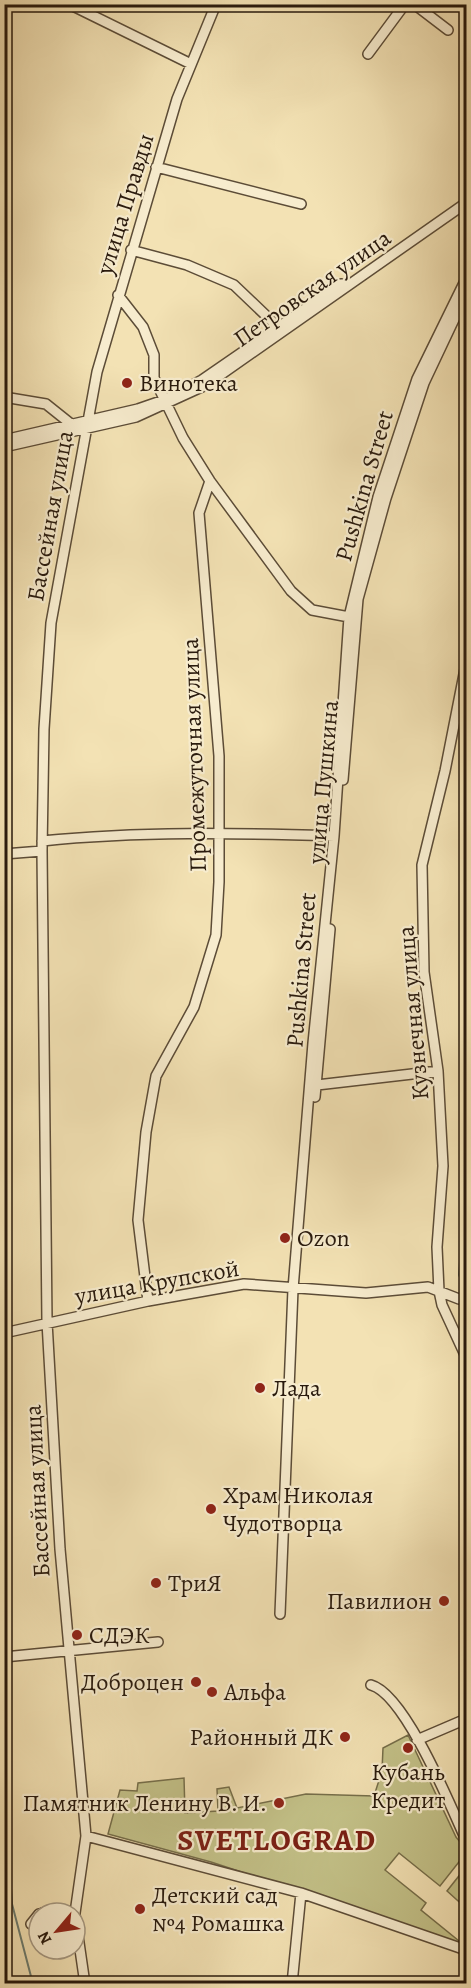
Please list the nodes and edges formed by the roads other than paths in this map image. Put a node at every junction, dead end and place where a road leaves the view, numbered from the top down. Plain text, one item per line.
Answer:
1 (69, 4) edge
2 (216, 4) edge
3 (405, 4) edge
4 (414, 4) edge
5 (448, 30) dead end
6 (368, 54) dead end
7 (191, 64) junction
8 (156, 167) junction
9 (466, 197) edge
10 (466, 203) edge
11 (301, 204) dead end
12 (131, 250) junction
13 (466, 279) edge
14 (466, 294) edge
15 (118, 295) junction
16 (278, 327) junction
17 (4, 396) edge
18 (165, 402) junction
19 (86, 423) junction
20 (71, 424) junction
21 (7, 445) edge
22 (210, 482) junction
23 (349, 617) junction
24 (466, 667) edge
25 (219, 832) junction
26 (334, 836) junction
27 (42, 841) junction
28 (42, 851) junction
29 (4, 854) edge
30 (438, 1071) junction
31 (314, 1084) junction
32 (293, 1289) junction
33 (439, 1291) junction
34 (463, 1299) edge
35 (148, 1301) junction
36 (47, 1322) junction
37 (4, 1333) edge
38 (466, 1357) edge
39 (280, 1614) dead end
40 (158, 1642) dead end
41 (68, 1651) junction
42 (4, 1657) edge
43 (371, 1685) dead end
44 (466, 1719) edge
45 (417, 1740) junction
46 (86, 1836) junction
47 (466, 1840) edge
48 (301, 1893) junction
49 (77, 1901) edge
50 (466, 1950) edge
51 (82, 1961) edge
52 (85, 1983) edge
53 (292, 1983) edge

1 - 7 street
2 - 7 street, улица Правды
3 - 6 street
4 - 5 street
7 - 8 street, улица Правды
8 - 11 street
8 - 12 street, улица Правды
9 - 16 street
10 - 18 street, Петровская улица
12 - 15 street, улица Правды
12 - 16 street
13 - 23 street, Pushkina Street
14 - 31 street, улица Пушкина
15 - 18 street
15 - 19 street, улица Правды
16 - 18 street
17 - 20 street
18 - 19 street
18 - 22 street
19 - 20 street
19 - 21 street
19 - 27 street, Бассейная улица
20 - 21 street
22 - 23 street
22 - 25 street, Промежуточная улица
23 - 26 street, Pushkina Street
24 - 30 street, Кузнечная улица
25 - 26 street
25 - 27 street
25 - 35 street, Промежуточная улица
26 - 31 street, Pushkina Street
27 - 28 street, Бассейная улица
28 - 29 street
28 - 36 street, Бассейная улица
30 - 31 street
30 - 33 street, Кузнечная улица
31 - 32 street, улица Пушкина
32 - 33 street, улица Крупской
32 - 35 street, улица Крупской
32 - 39 street
33 - 34 street, улица Крупской
33 - 38 street, Кузнечная улица
35 - 36 street, улица Крупской
36 - 37 street, улица Крупской
36 - 41 street, Бассейная улица
40 - 41 street
41 - 42 street
41 - 46 street, Бассейная улица
43 - 45 street
44 - 45 street
45 - 47 street
46 - 48 street
46 - 49 street, Бассейная улица
48 - 50 street
48 - 53 street
51 - 52 street, Бассейная улица

